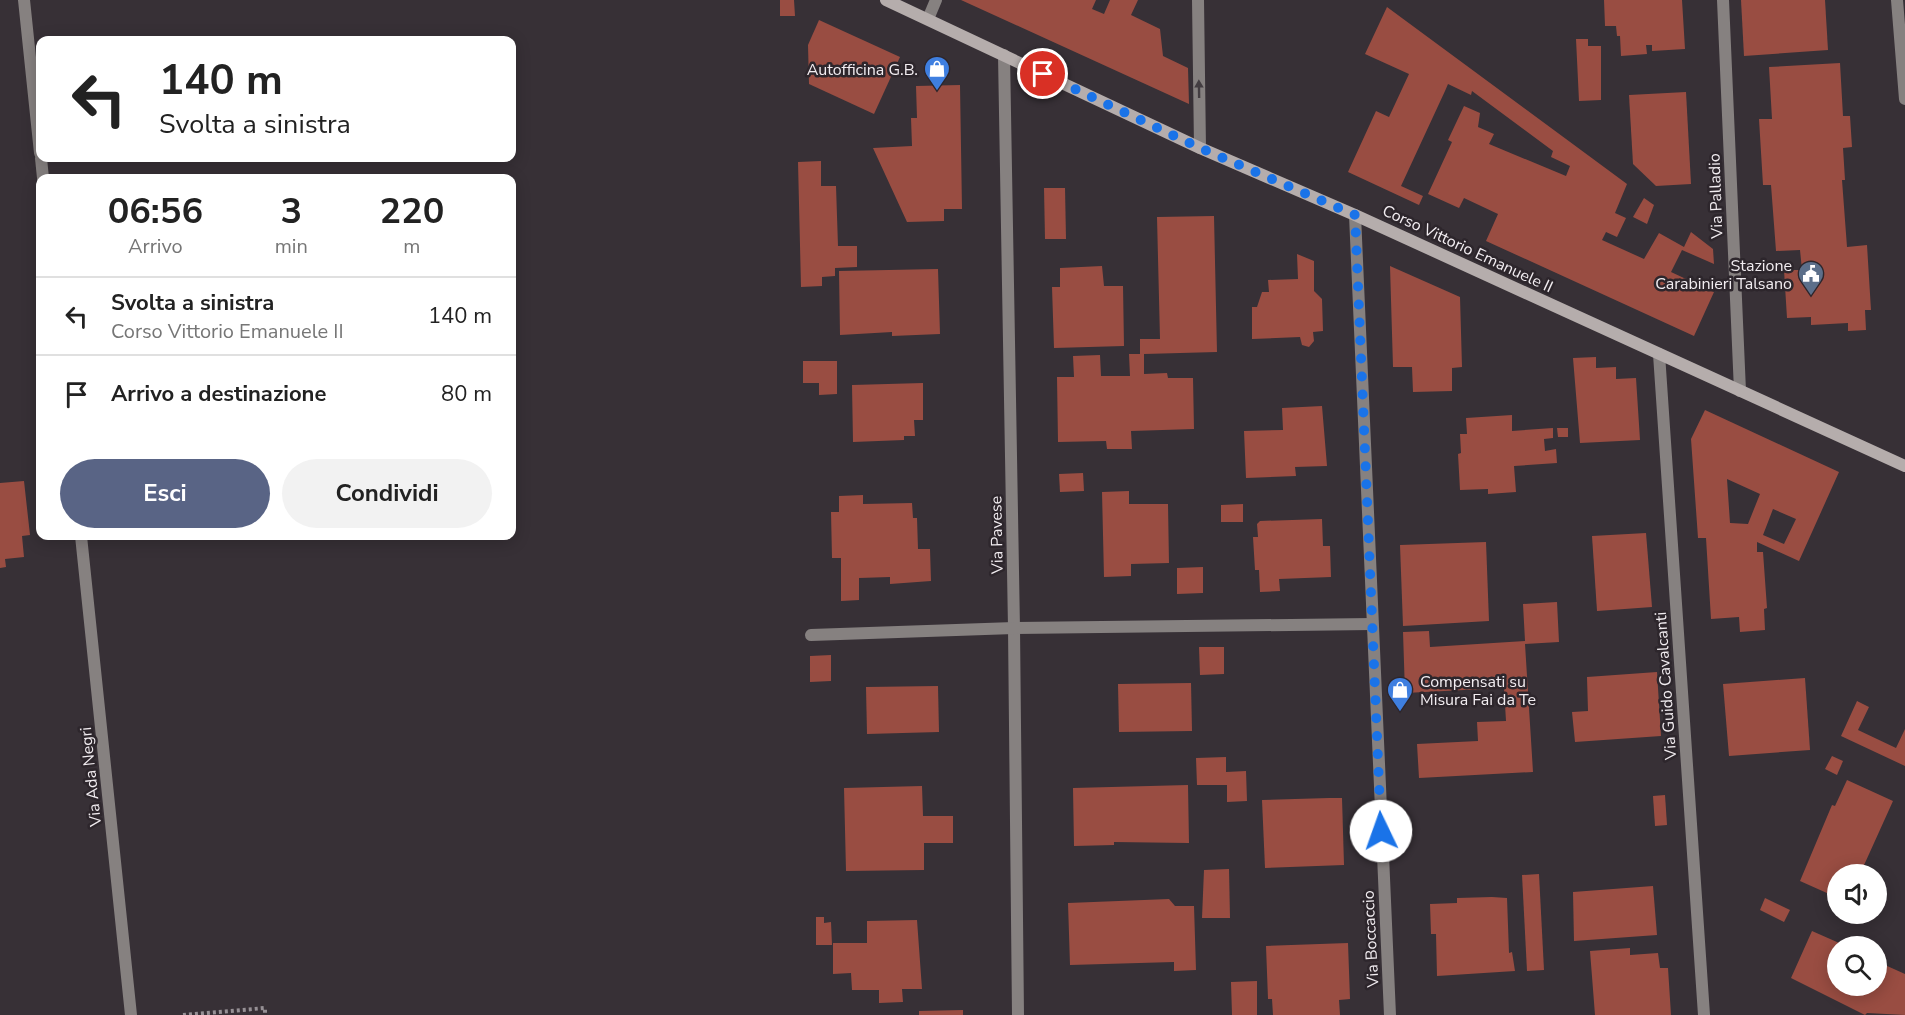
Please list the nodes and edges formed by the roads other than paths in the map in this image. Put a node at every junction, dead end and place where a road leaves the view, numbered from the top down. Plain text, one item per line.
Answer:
1 (24, 0) edge
2 (886, 0) edge
3 (936, 0) edge
4 (1198, 0) edge
5 (1723, 0) edge
6 (1897, 0) edge
7 (928, 19) junction
8 (1004, 55) junction
9 (1905, 99) edge
10 (36, 109) edge
11 (1200, 148) junction
12 (1355, 215) junction
13 (1659, 354) junction
14 (1740, 391) junction
15 (1905, 466) edge
16 (81, 540) edge
17 (1372, 624) junction
18 (1014, 628) junction
19 (811, 635) dead end
20 (131, 1015) edge
21 (1018, 1015) edge
22 (1390, 1015) edge
23 (1704, 1015) edge

1 - 10 street
2 - 7 street, Corso Vittorio Emanuele II
3 - 7 street
11 -> 4 street
5 - 14 street, Via Palladio
6 - 9 street
7 - 8 street, Corso Vittorio Emanuele II
8 - 11 street, Corso Vittorio Emanuele II
8 - 18 street, Via Pavese
11 - 12 street, Corso Vittorio Emanuele II
12 - 13 street, Corso Vittorio Emanuele II
12 - 17 street, Via Boccaccio
13 - 14 street, Corso Vittorio Emanuele II
13 - 23 street, Via Guido Cavalcanti
14 - 15 street, Corso Vittorio Emanuele II
16 - 20 street, Via Ada Negri
17 - 18 street
17 - 22 street, Via Boccaccio
18 - 19 street
18 - 21 street, Via Pavese

